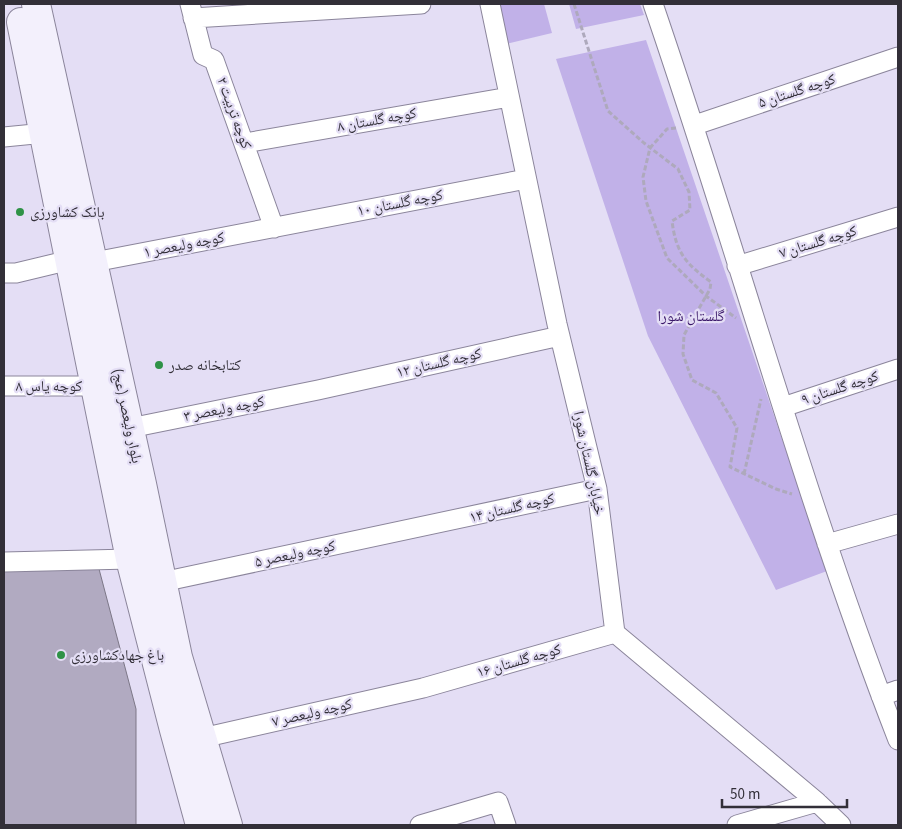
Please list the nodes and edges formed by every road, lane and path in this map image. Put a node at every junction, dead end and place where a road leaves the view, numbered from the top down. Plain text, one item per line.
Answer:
1 (18, 4) edge
2 (36, 4) edge
3 (421, 4) edge
4 (490, 4) edge
5 (574, 4) edge
6 (653, 4) edge
7 (192, 11) edge
8 (898, 57) edge
9 (509, 97) junction
10 (673, 119) dead end
11 (695, 125) junction
12 (676, 128) junction
13 (45, 134) junction
14 (4, 137) edge
15 (678, 137) dead end
16 (245, 143) junction
17 (650, 148) junction
18 (526, 179) junction
19 (898, 217) edge
20 (274, 228) junction
21 (82, 261) junction
22 (738, 266) junction
23 (4, 273) edge
24 (706, 296) junction
25 (734, 310) dead end
26 (560, 336) junction
27 (898, 370) edge
28 (4, 386) edge
29 (95, 386) junction
30 (318, 390) joint
31 (759, 391) dead end
32 (783, 407) junction
33 (130, 428) junction
34 (744, 474) junction
35 (597, 489) junction
36 (812, 500) junction
37 (898, 524) edge
38 (427, 526) joint
39 (827, 544) junction
40 (130, 559) junction
41 (4, 562) edge
42 (162, 582) junction
43 (615, 634) junction
44 (423, 688) joint
45 (890, 693) edge
46 (202, 738) junction
47 (898, 740) edge
48 (817, 802) junction
49 (200, 825) edge
50 (228, 825) edge
51 (420, 825) edge
52 (506, 825) edge
53 (737, 825) edge
54 (841, 825) edge

1 - 13 main road, بلوار ولیعصر (عج)
2 - 21 main road, بلوار ولیعصر (عج)
3 - 7 street
4 - 9 street, خیابان گلستان شورا
5 - 17 path
6 - 11 street
7 - 16 street, کوچه تربیت ۲
8 - 11 street, کوچه گلستان ۵
9 - 16 street, کوچه گلستان ۸
9 - 18 street, خیابان گلستان شورا
10 - 12 path
11 - 12 path
11 - 22 street
12 - 15 path
12 - 17 path
13 - 14 street
13 - 21 main road, بلوار ولیعصر (عج)
16 - 20 street, کوچه تربیت ۲
17 - 24 path
17 - 24 path
18 - 20 street, کوچه گلستان ۱۰
18 - 26 street, خیابان گلستان شورا
19 - 22 street, کوچه گلستان ۷
20 - 21 street, کوچه ولیعصر ۱
21 - 23 street, کوچه ولیعصر ۱
21 - 29 main road, بلوار ولیعصر (عج)
21 - 33 main road, بلوار ولیعصر (عج)
22 - 32 street
24 - 25 path
24 - 34 path
26 - 30 street, کوچه گلستان ۱۲
26 - 35 street, خیابان گلستان شورا
27 - 32 street, کوچه گلستان ۹
28 - 29 street, کوچه یاس ۸
29 - 40 main road, بلوار ولیعصر (عج)
30 - 33 street, کوچه ولیعصر ۳
31 - 34 path
32 - 36 street
33 - 42 main road, بلوار ولیعصر (عج)
34 - 36 path
35 - 38 street, کوچه گلستان ۱۴
35 - 43 street, خیابان گلستان شورا
36 - 39 street
37 - 39 street
38 - 42 street, کوچه ولیعصر ۵
39 - 45 street
40 - 41 street
40 - 49 main road, بلوار ولیعصر (عج)
42 - 46 main road, بلوار ولیعصر (عج)
43 - 44 street, کوچه گلستان ۱۶
43 - 48 street
44 - 46 street, کوچه ولیعصر ۷
45 - 47 street
46 - 50 main road, بلوار ولیعصر (عج)
48 - 53 street
48 - 54 street
51 - 52 street

